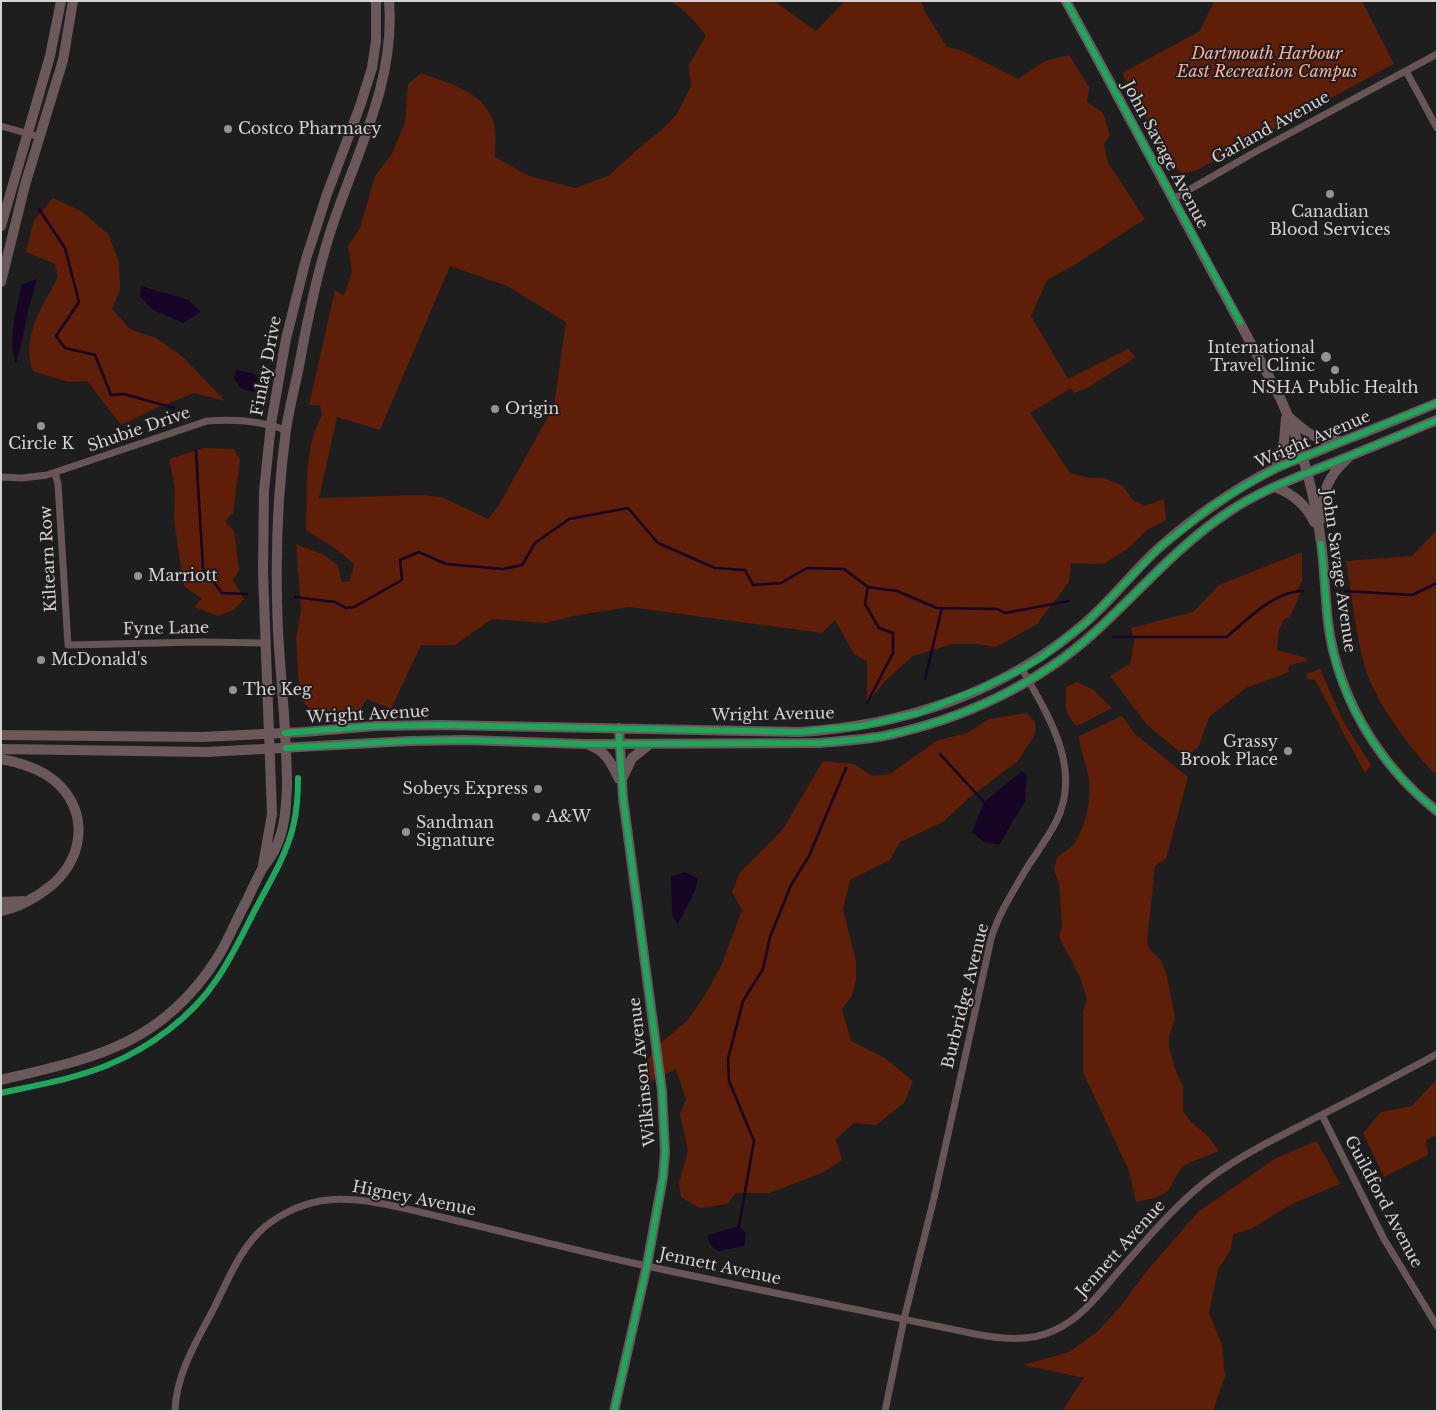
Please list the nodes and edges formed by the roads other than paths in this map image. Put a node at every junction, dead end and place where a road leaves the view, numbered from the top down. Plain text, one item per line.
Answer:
1 (61, 1) edge
2 (74, 1) edge
3 (376, 1) edge
4 (389, 1) edge
5 (1066, 1) edge
6 (1437, 54) edge
7 (1406, 71) junction
8 (1, 126) edge
9 (1437, 128) edge
10 (27, 133) junction
11 (40, 137) junction
12 (1172, 199) junction
13 (1, 226) edge
14 (2, 276) edge
15 (1437, 403) edge
16 (1287, 414) junction
17 (1437, 420) edge
18 (271, 424) junction
19 (286, 430) junction
20 (1342, 442) junction
21 (1352, 455) junction
22 (1303, 458) junction
23 (1276, 468) junction
24 (55, 473) junction
25 (1307, 473) junction
26 (1, 476) edge
27 (1275, 487) junction
28 (1321, 544) junction
29 (265, 643) junction
30 (68, 645) joint
31 (1022, 669) junction
32 (1029, 682) junction
33 (619, 728) junction
34 (285, 733) junction
35 (270, 734) junction
36 (1, 735) edge
37 (585, 744) junction
38 (619, 744) junction
39 (650, 744) junction
40 (286, 748) junction
41 (1, 749) edge
42 (270, 749) junction
43 (1, 759) edge
44 (622, 783) junction
45 (1437, 811) edge
46 (263, 868) junction
47 (29, 901) junction
48 (1, 902) edge
49 (1, 911) edge
50 (1437, 1054) edge
51 (1, 1080) edge
52 (1322, 1115) junction
53 (647, 1265) junction
54 (904, 1319) junction
55 (1437, 1326) edge
56 (175, 1411) edge
57 (614, 1411) edge
58 (886, 1411) edge

1 - 10 main road
2 - 11 main road
3 - 18 main road, Finlay Drive
4 - 19 main road, Finlay Drive
5 - 12 main road, John Savage Avenue
6 - 7 street, Garland Avenue
7 - 9 street
7 - 12 street, Garland Avenue
8 - 10 street
10 - 11 street
10 - 13 main road
11 - 14 main road
12 - 16 main road, John Savage Avenue
15 - 20 main road, Wright Avenue
16 - 20 main road
16 - 22 main road, John Savage Avenue
16 - 23 main road
17 - 21 main road, Wright Avenue
18 - 19 street, Shubie Drive
18 - 24 street, Shubie Drive
18 - 29 main road, Finlay Drive
19 - 34 main road, Finlay Drive
20 - 22 main road, Wright Avenue
21 - 25 main road, Wright Avenue
21 - 28 main road
22 - 23 main road, Wright Avenue
22 - 25 main road, John Savage Avenue
23 - 31 main road, Wright Avenue
24 - 26 street, Shubie Drive
24 - 30 street, Kiltearn Row
25 - 27 main road, Wright Avenue
25 - 28 main road, John Savage Avenue
27 - 28 main road
27 - 32 main road, Wright Avenue
28 - 45 main road, John Savage Avenue
29 - 30 street, Fyne Lane
29 - 35 main road, Finlay Drive
31 - 32 street, Burbridge Avenue
31 - 33 main road, Wright Avenue
32 - 39 main road, Wright Avenue
32 - 54 street, Burbridge Avenue
33 - 34 main road, Wright Avenue
33 - 38 main road, Wilkinson Avenue
34 - 35 main road, Wright Avenue
34 - 40 main road, Finlay Drive
35 - 36 main road, Wright Avenue
35 - 42 main road, Finlay Drive
37 - 38 main road, Wright Avenue
37 - 40 main road, Wright Avenue
37 - 44 main road
38 - 39 main road, Wright Avenue
38 - 44 main road, Wilkinson Avenue
39 - 44 main road
40 - 42 main road, Wright Avenue
40 - 46 main road, Finlay Drive
41 - 42 main road, Wright Avenue
42 - 46 main road, Finlay Drive
43 - 47 main road
44 - 53 main road, Wilkinson Avenue
46 - 51 main road
47 - 48 main road
47 - 49 main road
50 - 52 street, Jennett Avenue
52 - 54 street, Jennett Avenue
52 - 55 street, Guildford Avenue
53 - 54 street, Jennett Avenue
53 - 56 street, Higney Avenue
53 - 57 main road, Wilkinson Avenue
54 - 58 street, Burbridge Avenue

